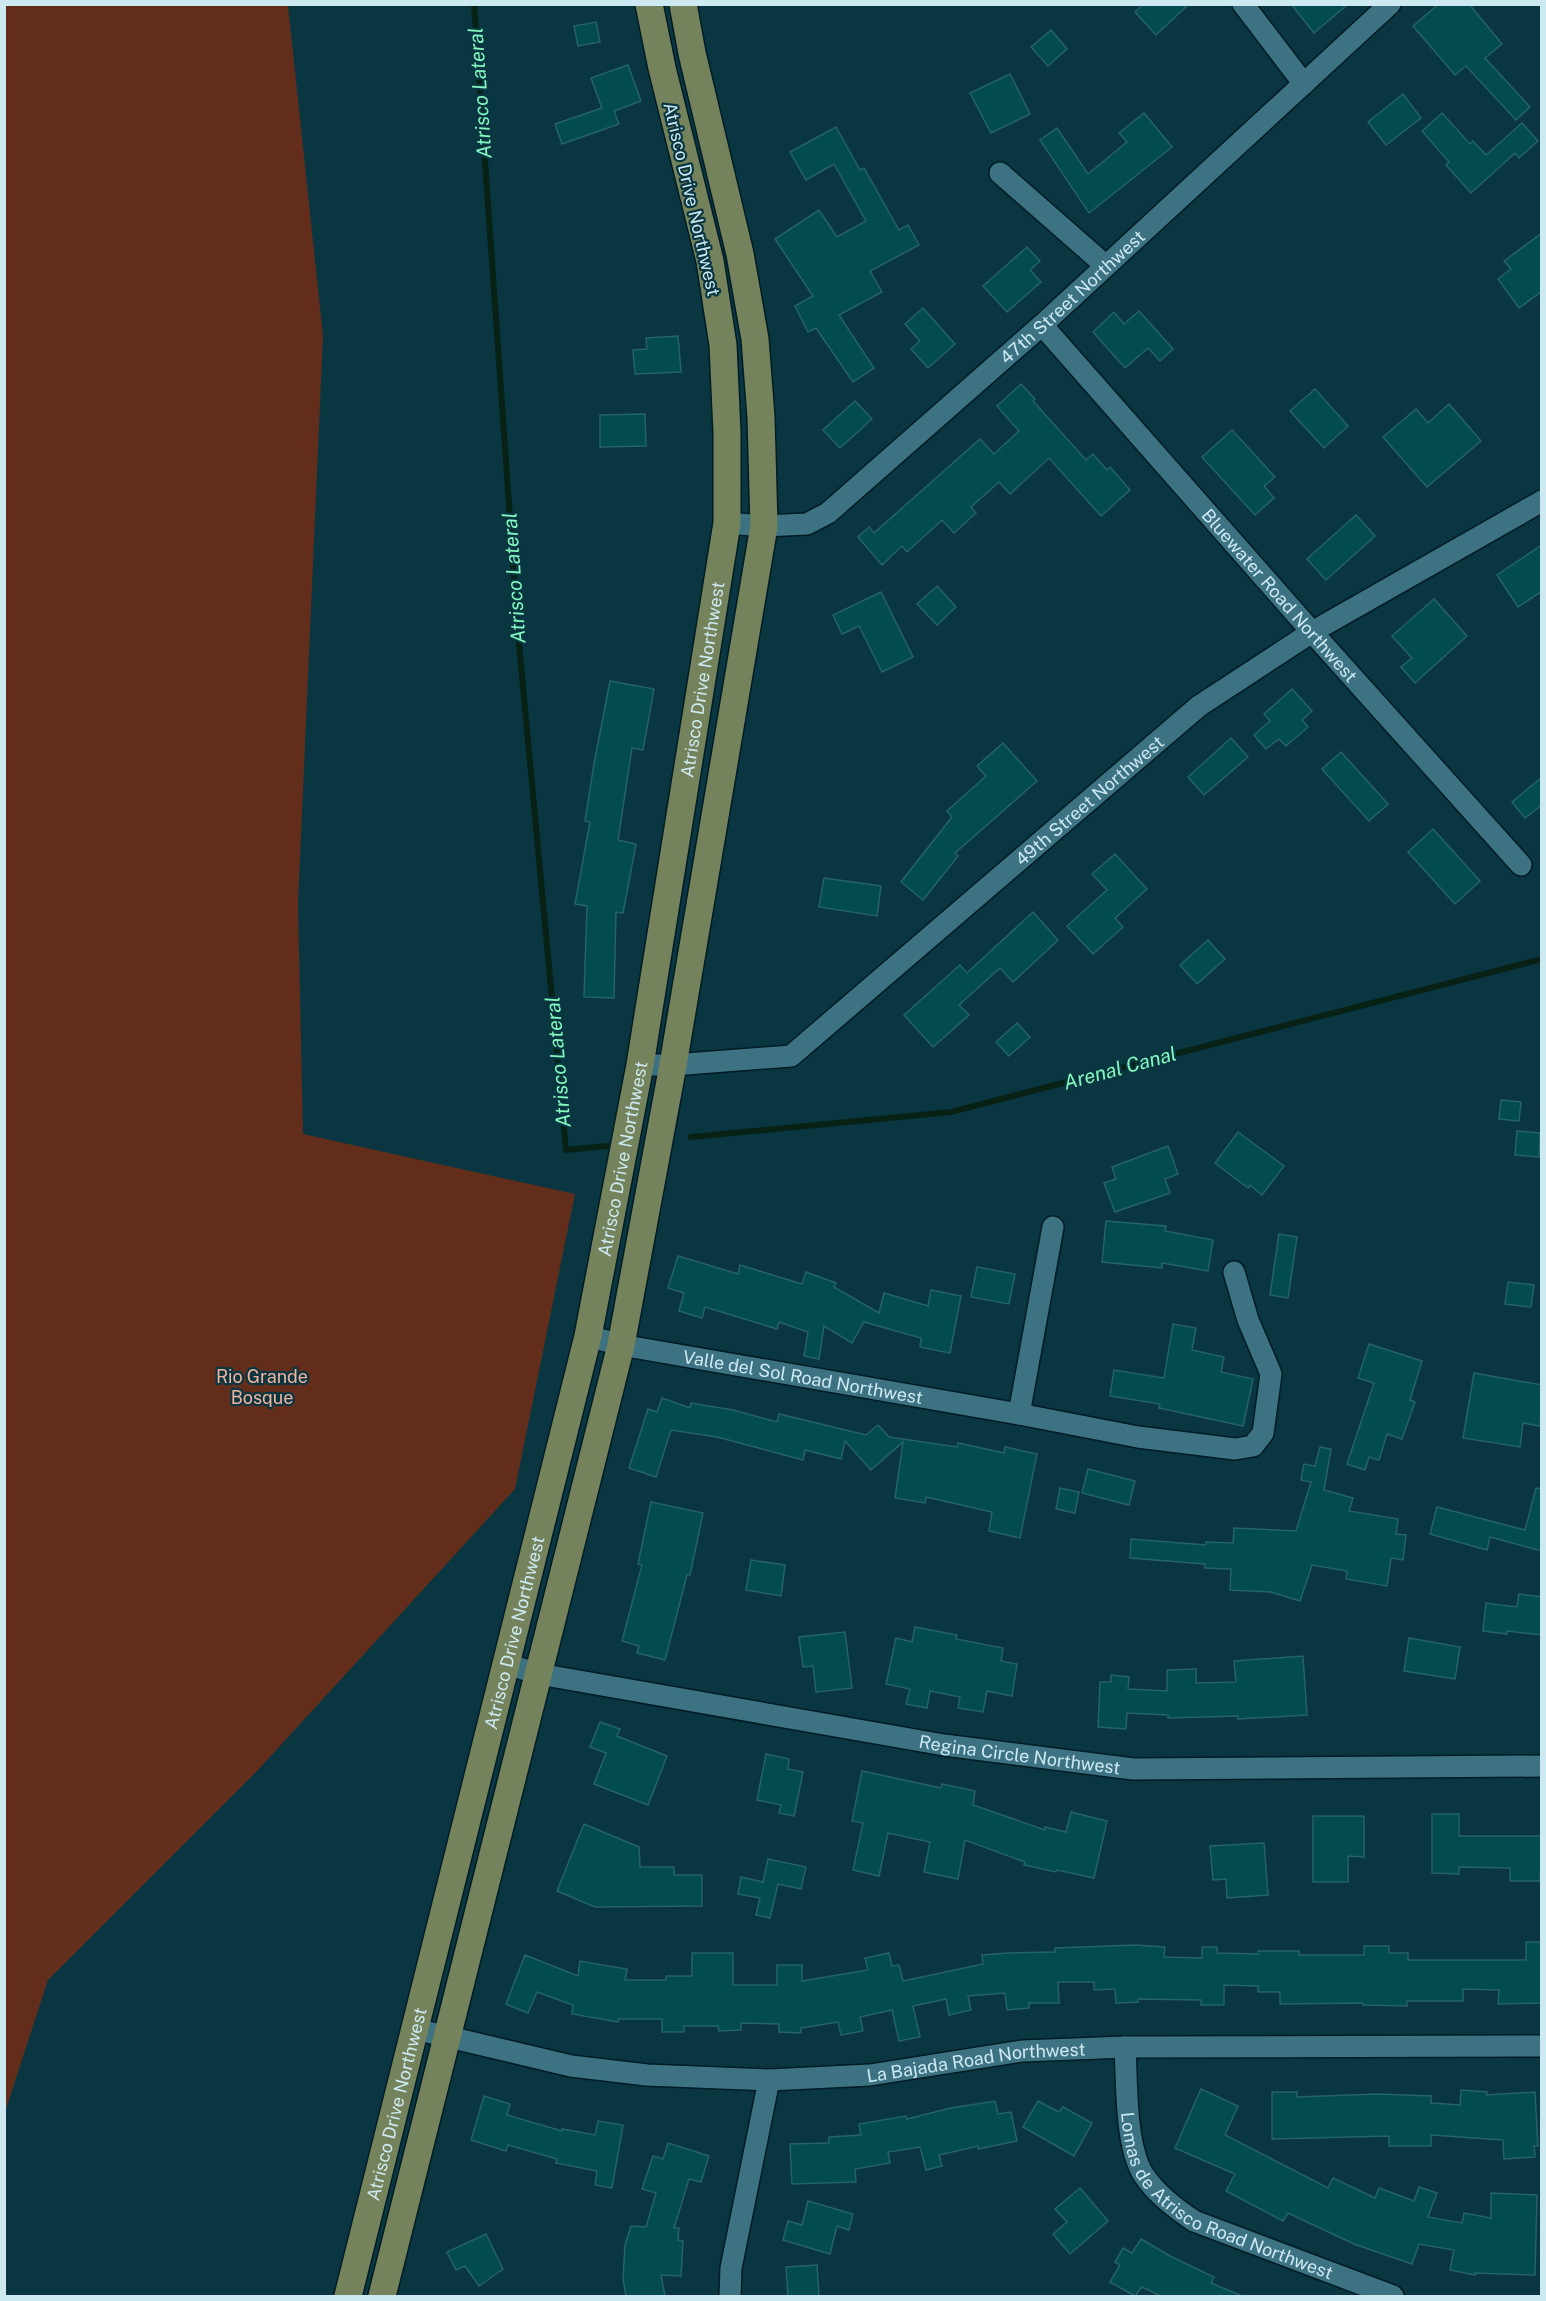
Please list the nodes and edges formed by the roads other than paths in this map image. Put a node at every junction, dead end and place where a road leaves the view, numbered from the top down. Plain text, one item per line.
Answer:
1 (649, 4) edge
2 (683, 4) edge
3 (1244, 4) edge
4 (1390, 4) edge
5 (1304, 84) junction
6 (1000, 173) dead end
7 (1106, 266) junction
8 (1042, 325) junction
9 (1542, 501) edge
10 (727, 523) junction
11 (764, 526) junction
12 (1312, 632) junction
13 (1521, 865) dead end
14 (640, 1065) junction
15 (673, 1065) junction
16 (1053, 1227) dead end
17 (1234, 1272) dead end
18 (588, 1336) junction
19 (621, 1344) junction
20 (1019, 1414) junction
21 (506, 1664) junction
22 (539, 1674) junction
23 (1542, 1766) edge
24 (415, 2029) junction
25 (447, 2037) junction
26 (1542, 2046) edge
27 (1125, 2047) junction
28 (768, 2080) junction
29 (348, 2296) edge
30 (382, 2296) edge
31 (730, 2296) edge
32 (1393, 2296) edge

1 - 10 main road, Atrisco Drive Northwest
2 - 11 main road, Atrisco Drive Northwest
3 - 5 street
4 - 5 street, 47th Street Northwest
5 - 7 street, 47th Street Northwest
6 - 7 street
7 - 8 street, 47th Street Northwest
8 - 11 street, 47th Street Northwest
8 - 12 street, Bluewater Road Northwest
9 - 12 street, 49th Street Northwest
10 - 11 street, 47th Street Northwest
10 - 14 main road, Atrisco Drive Northwest
11 - 15 main road, Atrisco Drive Northwest
12 - 13 street, Bluewater Road Northwest
12 - 15 street, 49th Street Northwest
14 - 15 street, 49th Street Northwest
14 - 18 main road, Atrisco Drive Northwest
15 - 19 main road, Atrisco Drive Northwest
16 - 20 street
17 - 20 street, Valle del Sol Road Northwest
18 - 19 street, Valle del Sol Road Northwest
18 - 21 main road, Atrisco Drive Northwest
19 - 20 street, Valle del Sol Road Northwest
19 - 22 main road, Atrisco Drive Northwest
21 - 22 street, Regina Circle Northwest
21 - 24 main road, Atrisco Drive Northwest
22 - 23 street, Regina Circle Northwest
22 - 25 main road, Atrisco Drive Northwest
24 - 25 street, La Bajada Road Northwest
24 - 29 main road, Atrisco Drive Northwest
25 - 28 street, La Bajada Road Northwest
25 - 30 main road, Atrisco Drive Northwest
26 - 27 street, La Bajada Road Northwest
27 - 28 street, La Bajada Road Northwest
27 - 32 street, Lomas de Atrisco Road Northwest
28 - 31 street

